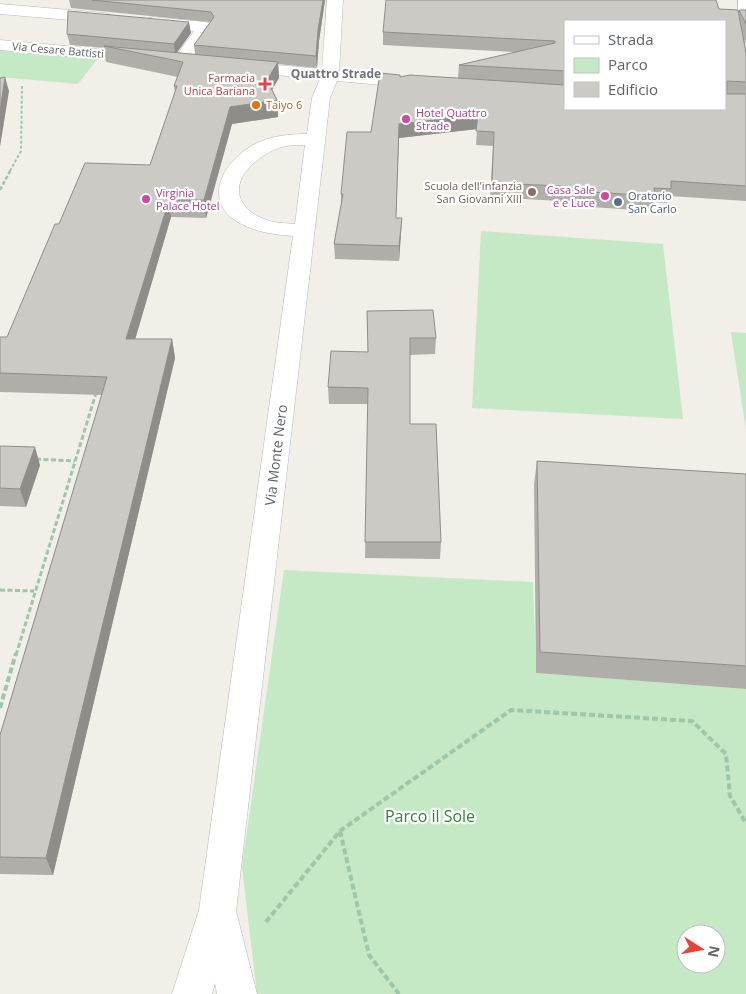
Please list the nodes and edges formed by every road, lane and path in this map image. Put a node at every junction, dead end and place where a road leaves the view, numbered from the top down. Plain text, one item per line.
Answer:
1 (335, 0) edge
2 (746, 0) edge
3 (0, 9) edge
4 (746, 10) edge
5 (119, 19) edge
6 (138, 21) edge
7 (0, 44) edge
8 (181, 62) junction
9 (201, 64) edge
10 (230, 66) edge
11 (330, 76) junction
12 (434, 84) edge
13 (22, 86) dead end
14 (316, 139) junction
15 (0, 190) edge
16 (305, 231) junction
17 (97, 389) edge
18 (28, 459) edge
19 (75, 461) junction
20 (0, 590) edge
21 (34, 590) junction
22 (0, 708) edge
23 (746, 823) edge
24 (340, 831) junction
25 (218, 910) junction
26 (266, 922) dead end
27 (192, 994) edge
28 (237, 994) edge
29 (399, 994) edge

1 - 11 street, Via Monte Nero
2 - 4 street
3 - 5 street
6 - 8 street
7 - 8 street, Via Cesare Battisti
8 - 9 street, Via Cesare Battisti
10 - 11 street
11 - 12 street
11 - 14 street, Via Monte Nero
13 - 15 path
14 - 16 street, Via Monte Nero
14 - 16 street
16 - 25 street, Via Monte Nero
17 - 19 path
18 - 19 path
19 - 21 path
20 - 21 path
21 - 22 path
23 - 24 path
24 - 26 path
24 - 29 path
25 - 27 street, Via Monte Nero
25 - 28 street, Via Monte Nero

